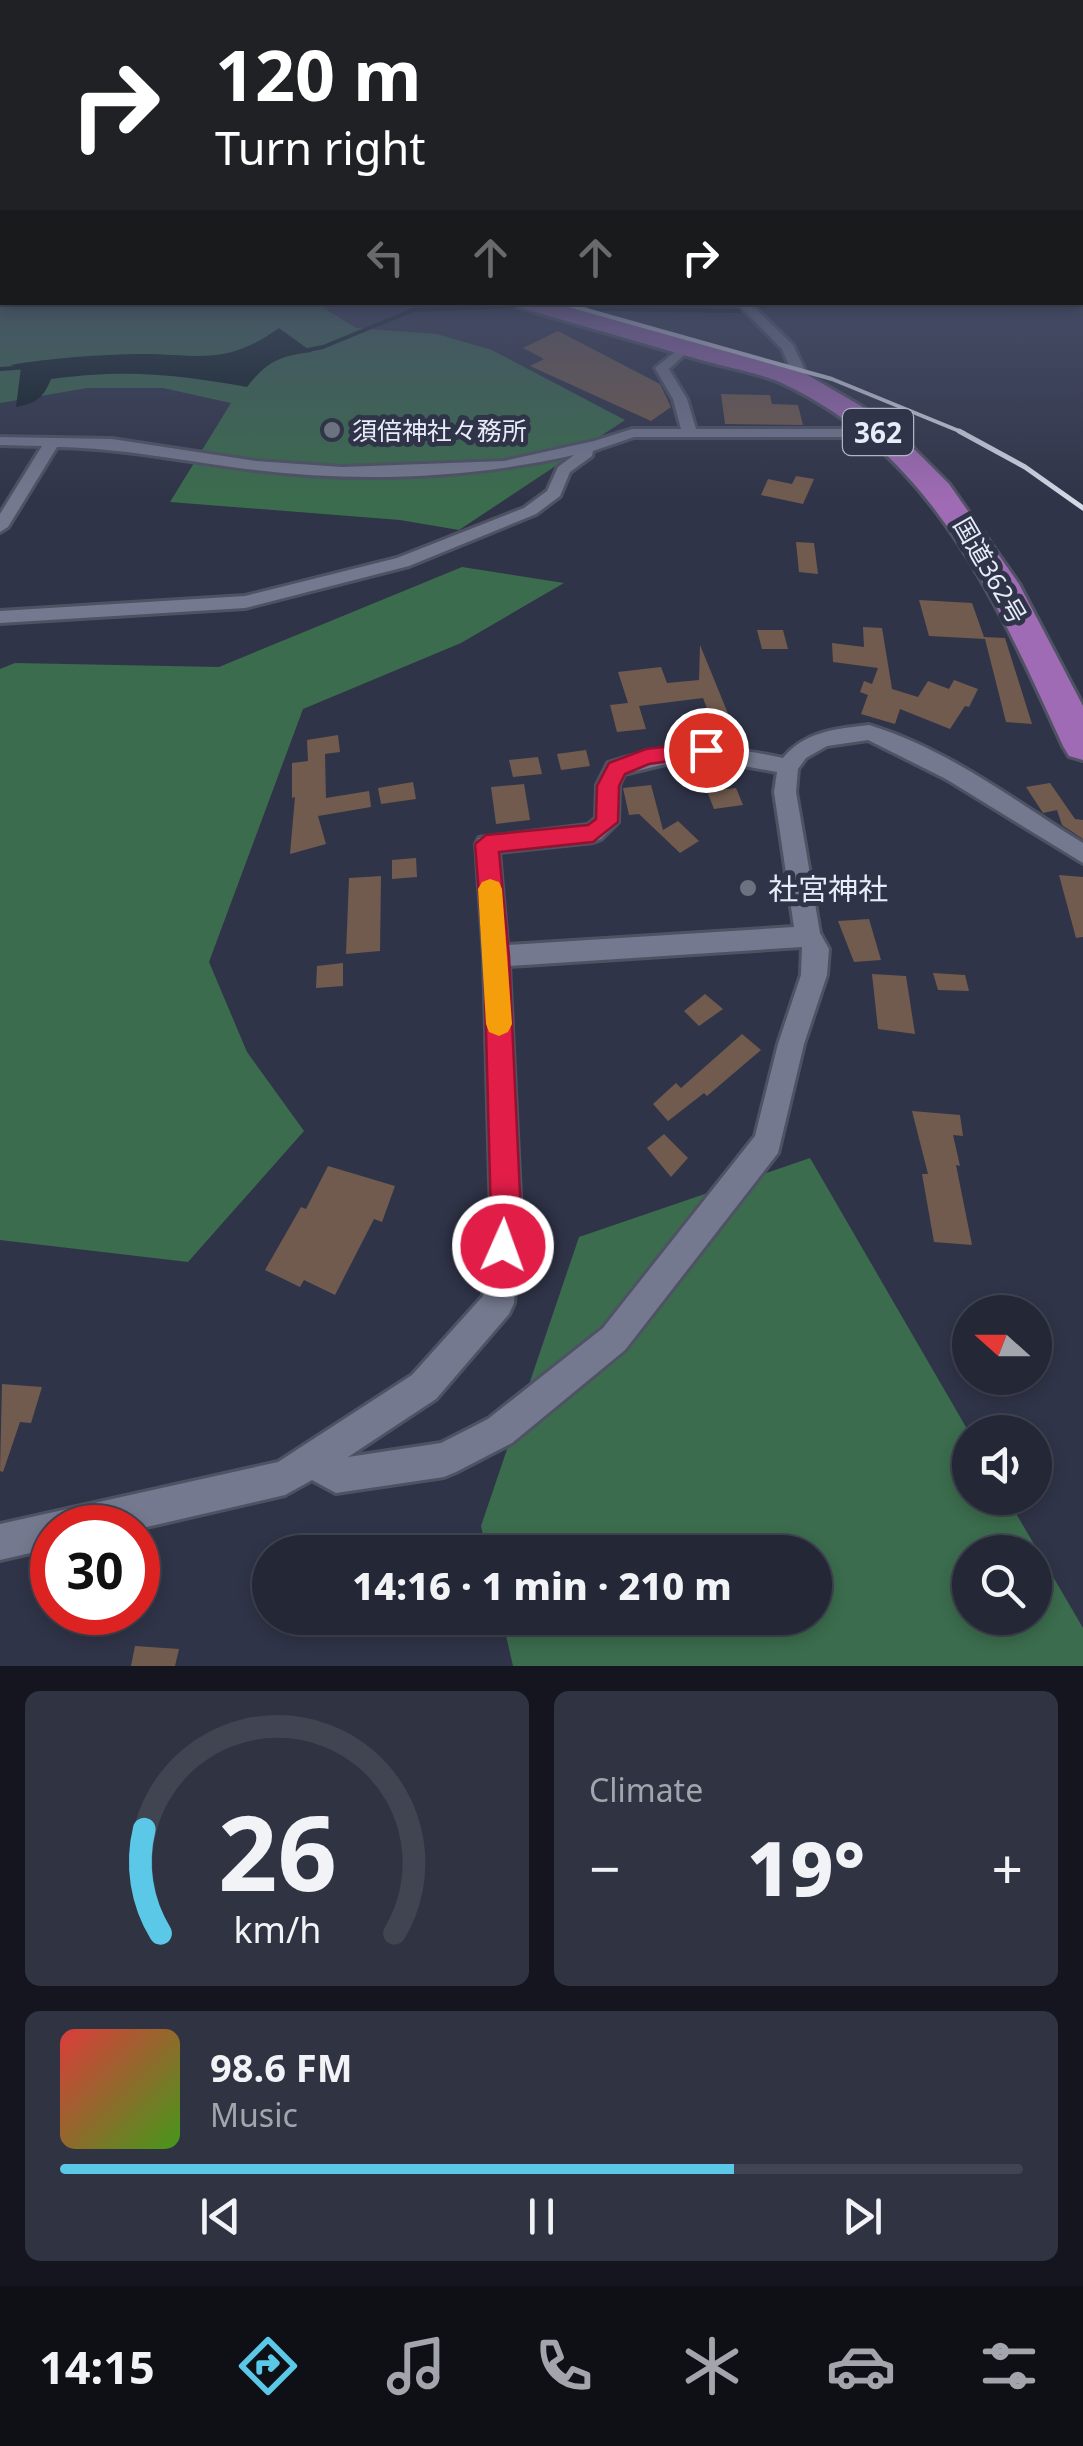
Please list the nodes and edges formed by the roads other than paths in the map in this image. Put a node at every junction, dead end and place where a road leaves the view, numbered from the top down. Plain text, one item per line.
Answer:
1 (682, 346) edge
2 (784, 346) edge
3 (686, 347) junction
4 (795, 380) junction
5 (688, 431) junction
6 (880, 434) junction
7 (0, 441) edge
8 (51, 444) junction
9 (598, 445) junction
10 (0, 528) edge
11 (0, 617) edge
12 (1083, 746) edge
13 (788, 767) junction
14 (1083, 854) edge
15 (808, 936) junction
16 (496, 956) junction
17 (312, 1459) junction
18 (160, 1506) edge
19 (30, 1535) edge
20 (0, 1542) edge

1 - 3 highway, 国道362号 / 362
2 - 4 street
3 - 4 highway, 国道362号 / 362
3 - 5 street
4 - 6 highway, 国道362号 / 362
5 - 6 street
5 - 9 street
6 - 12 highway, 国道362号 / 362
7 - 8 street
8 - 9 street
8 - 10 street
9 - 11 street
13 - 14 street
13 - 15 street
13 - 16 street
15 - 16 street
15 - 17 street
16 - 17 street
17 - 18 street
19 - 20 street

